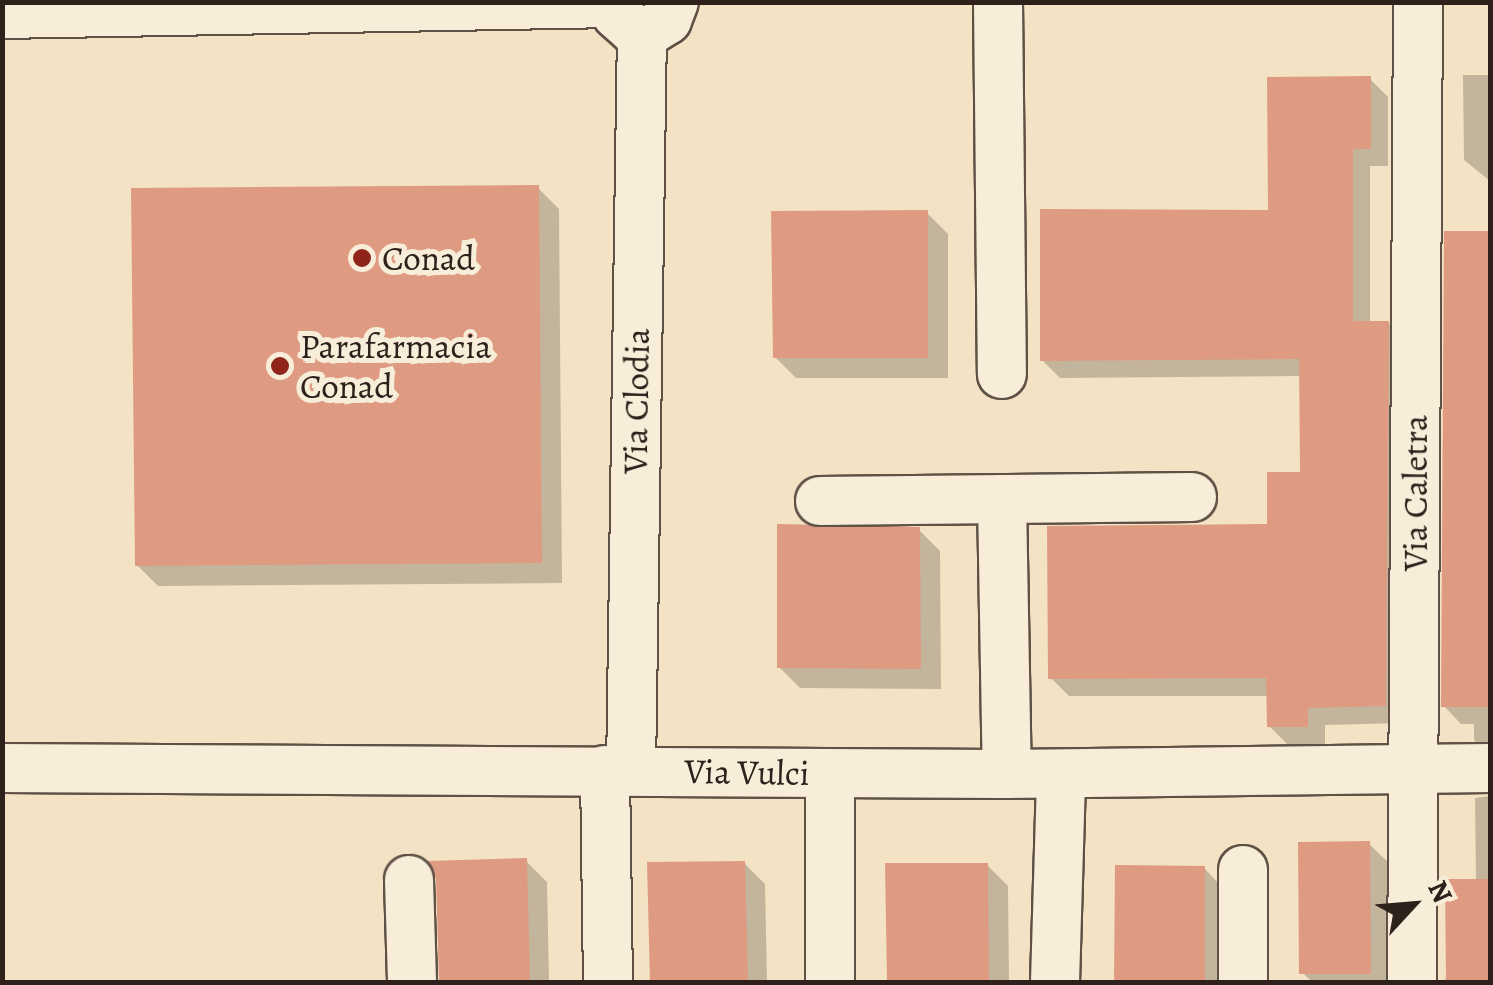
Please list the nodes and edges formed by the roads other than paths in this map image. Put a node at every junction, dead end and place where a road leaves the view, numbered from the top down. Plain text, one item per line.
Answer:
1 (998, 2) edge
2 (1418, 2) edge
3 (636, 10) edge
4 (2, 14) edge
5 (1002, 374) dead end
6 (1192, 497) dead end
7 (1002, 499) junction
8 (820, 501) dead end
9 (2, 768) edge
10 (1490, 768) edge
11 (618, 770) junction
12 (1414, 772) junction
13 (830, 773) junction
14 (1007, 774) junction
15 (1062, 774) junction
16 (1243, 870) dead end
17 (409, 880) dead end
18 (412, 982) edge
19 (608, 982) edge
20 (830, 982) edge
21 (1055, 982) edge
22 (1243, 982) edge
23 (1412, 982) edge

1 - 5 street
2 - 12 street, Via Caletra
3 - 4 street
3 - 11 street, Via Clodia
6 - 7 street
7 - 8 street
7 - 14 street
9 - 11 street, Via Vulci
10 - 12 street, Via Vulci
11 - 13 street, Via Vulci
11 - 19 street, Via Clodia
12 - 15 street, Via Vulci
12 - 23 street, Via Caletra
13 - 14 street, Via Vulci
13 - 20 street
14 - 15 street, Via Vulci
15 - 21 street
16 - 22 street
17 - 18 street

